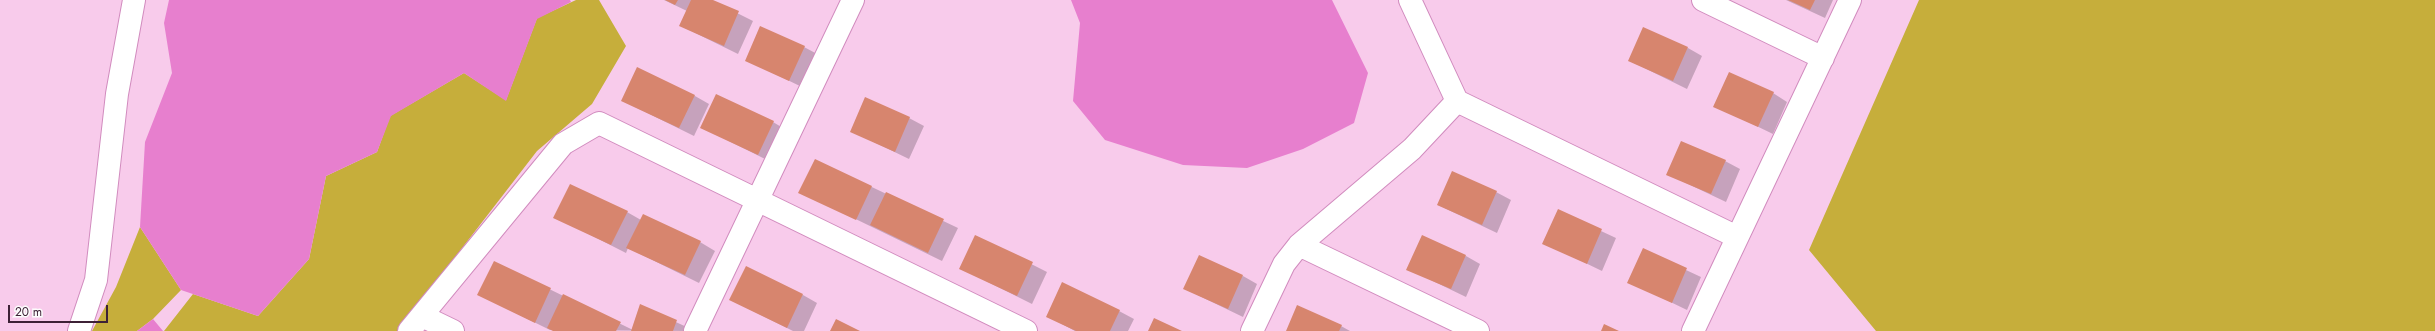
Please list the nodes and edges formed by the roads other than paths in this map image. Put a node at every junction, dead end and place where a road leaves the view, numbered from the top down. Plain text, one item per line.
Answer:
1 (134, 0) edge
2 (853, 0) edge
3 (1410, 0) edge
4 (1703, 0) edge
5 (1850, 0) edge
6 (1823, 58) junction
7 (1457, 101) junction
8 (758, 202) junction
9 (1737, 237) junction
10 (1299, 245) junction
11 (416, 324) edge
12 (78, 331) edge
13 (452, 331) edge
14 (695, 331) edge
15 (1026, 331) edge
16 (1252, 331) edge
17 (1478, 331) edge
18 (1693, 331) edge

1 - 12 street
2 - 8 street
3 - 7 street
4 - 6 street
5 - 6 street
6 - 9 street
7 - 9 street
7 - 10 street
8 - 11 street
8 - 14 street
8 - 15 street
9 - 18 street
10 - 16 street
10 - 17 street
11 - 13 street

